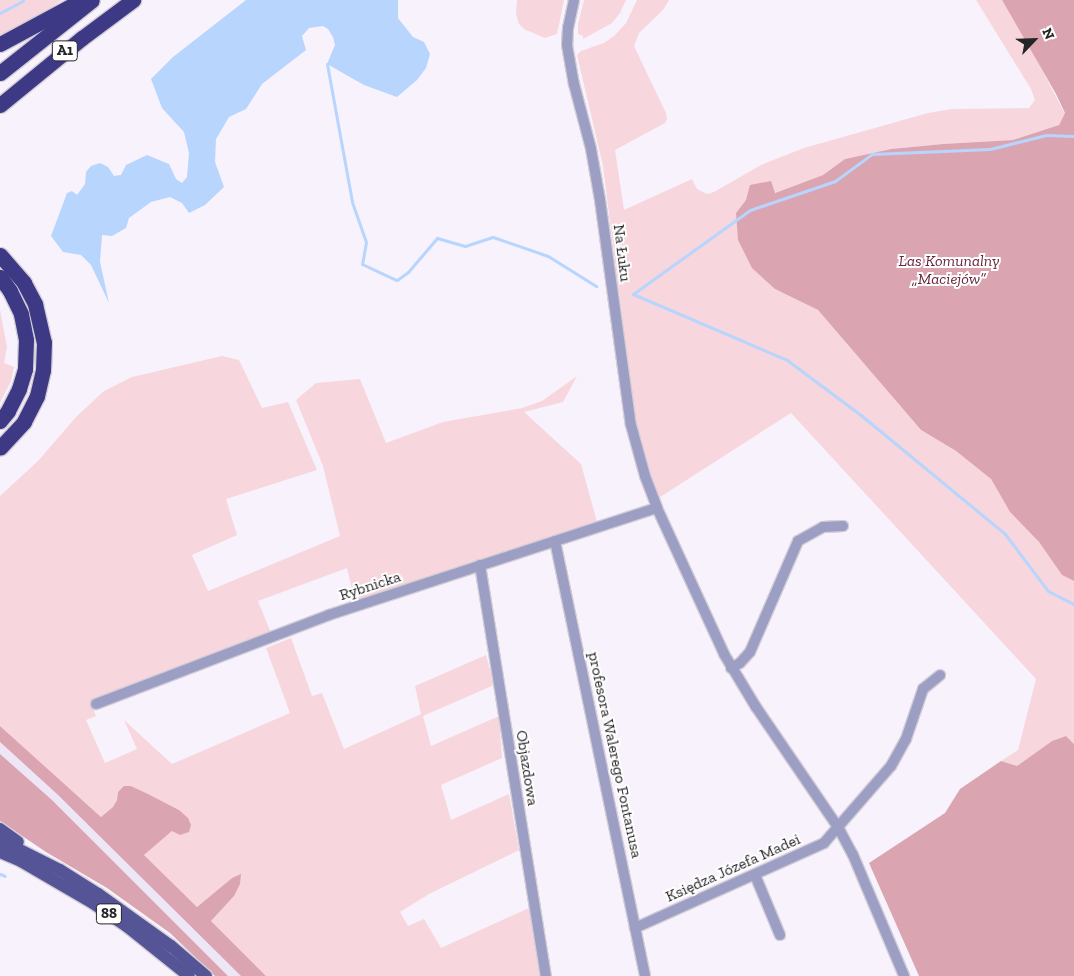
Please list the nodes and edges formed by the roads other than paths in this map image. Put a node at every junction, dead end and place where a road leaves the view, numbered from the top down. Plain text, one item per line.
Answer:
1 (81, 0) edge
2 (92, 0) edge
3 (133, 0) edge
4 (574, 0) edge
5 (0, 44) edge
6 (0, 73) edge
7 (0, 105) edge
8 (0, 255) edge
9 (0, 277) edge
10 (0, 421) edge
11 (0, 448) edge
12 (657, 508) junction
13 (843, 526) dead end
14 (555, 541) junction
15 (480, 565) junction
16 (731, 668) junction
17 (940, 675) dead end
18 (96, 704) dead end
19 (838, 827) junction
20 (0, 829) edge
21 (0, 840) edge
22 (0, 852) edge
23 (60, 870) junction
24 (754, 875) junction
25 (635, 928) junction
26 (780, 934) dead end
27 (189, 976) edge
28 (206, 976) edge
29 (546, 976) edge
30 (645, 976) edge
31 (904, 976) edge

1 - 5 highway
2 - 6 highway, A1
3 - 7 highway, A1
4 - 12 street, Na Łuku
8 - 11 highway
9 - 10 highway
12 - 14 street, Rybnicka
12 - 16 street
13 - 16 street
14 - 15 street, Rybnicka
14 - 25 street, profesora Walerego Fontanusa
15 - 18 street, Rybnicka
15 - 29 street, Objazdowa
16 - 19 street
17 - 19 street, Księdza Józefa Madei
19 - 24 street, Księdza Józefa Madei
19 - 31 street
20 - 23 main road
21 - 23 main road, 88
22 - 27 main road, 88
23 - 28 main road, 88
24 - 25 street, Księdza Józefa Madei
24 - 26 street
25 - 30 street, profesora Walerego Fontanusa

